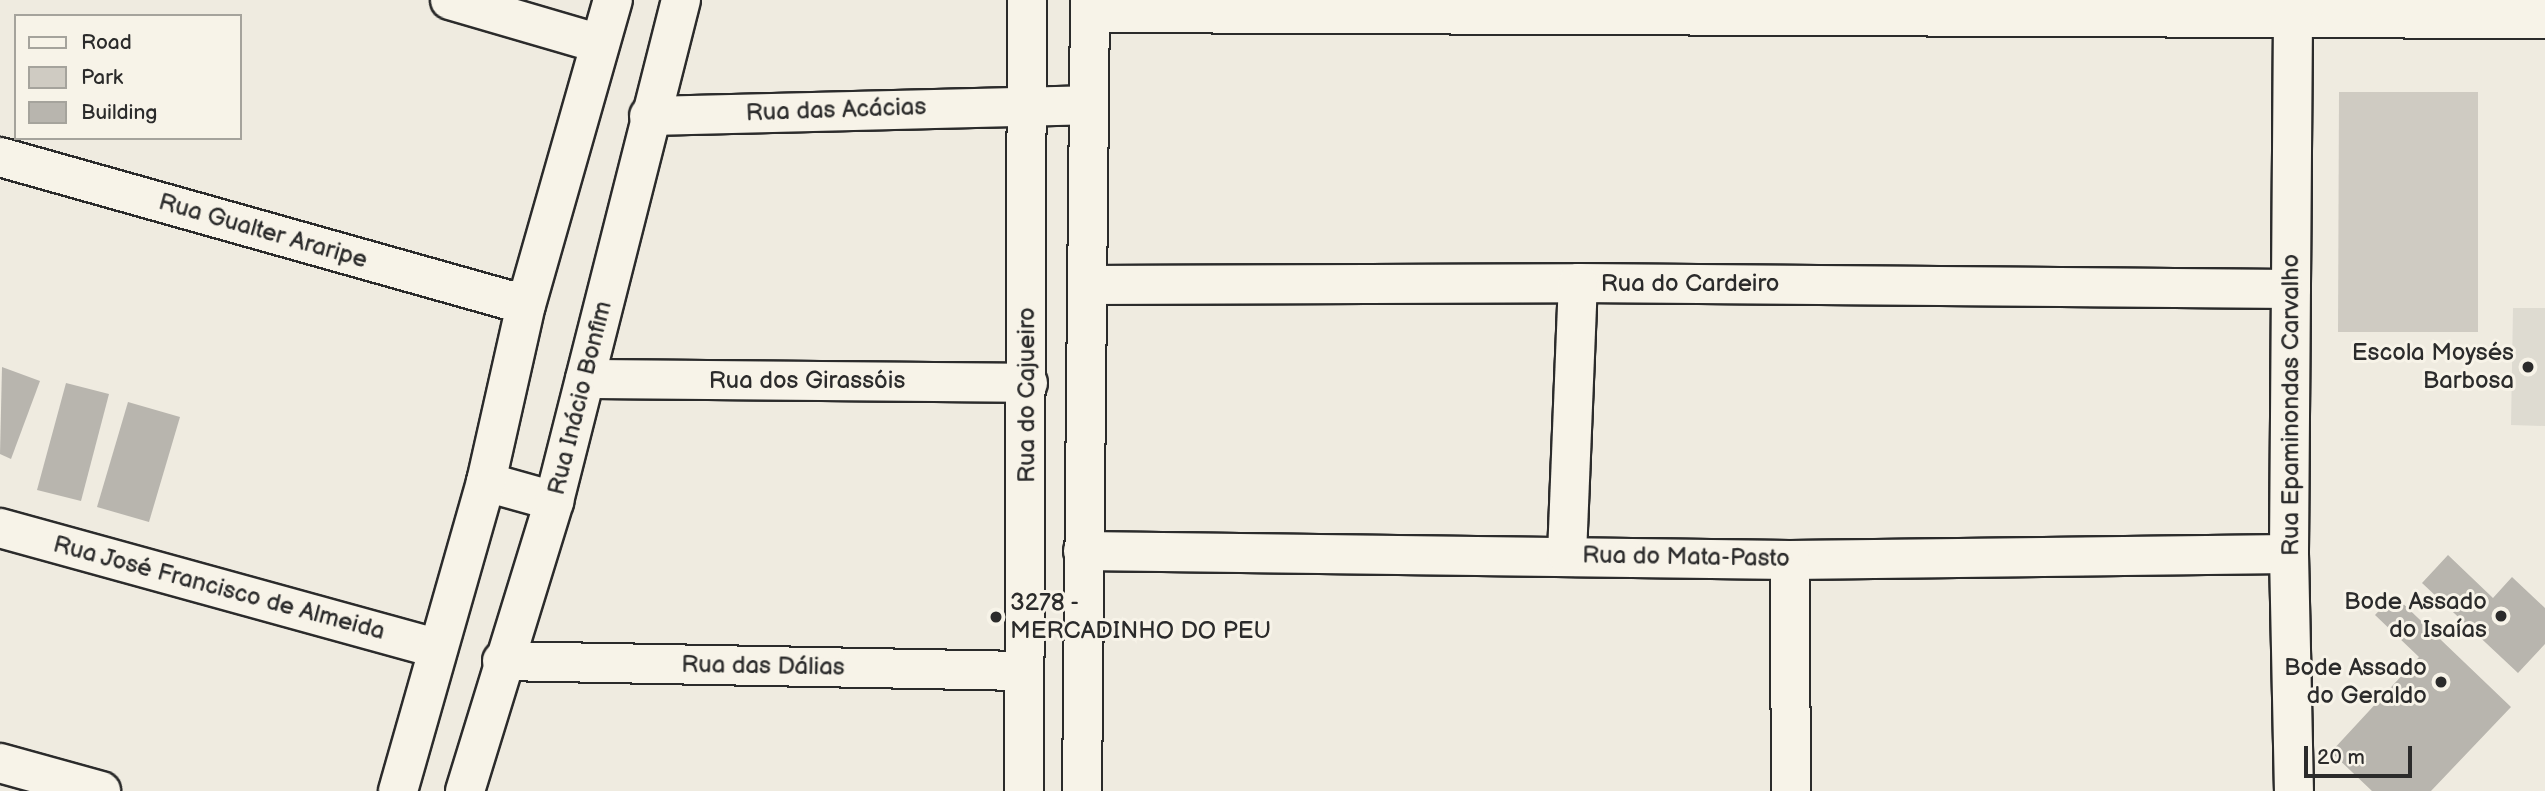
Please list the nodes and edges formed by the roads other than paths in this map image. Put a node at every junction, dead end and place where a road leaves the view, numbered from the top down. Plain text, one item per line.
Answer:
1 (450, 0) edge
2 (612, 0) edge
3 (681, 0) edge
4 (1027, 0) edge
5 (1090, 7) edge
6 (1907, 8) edge
7 (2293, 18) junction
8 (2545, 19) edge
9 (600, 44) junction
10 (1024, 105) junction
11 (1088, 105) junction
12 (649, 116) junction
13 (0, 157) edge
14 (1578, 283) junction
15 (1088, 285) junction
16 (2291, 289) junction
17 (526, 305) junction
18 (586, 380) junction
19 (1028, 383) junction
20 (486, 482) junction
21 (554, 501) junction
22 (0, 528) edge
23 (1083, 551) junction
24 (2289, 554) junction
25 (1567, 555) junction
26 (1790, 559) junction
27 (437, 648) junction
28 (502, 660) junction
29 (1024, 671) junction
30 (0, 763) edge
31 (101, 791) edge
32 (398, 791) edge
33 (465, 791) edge
34 (1024, 791) edge
35 (1082, 791) edge
36 (1791, 791) edge
37 (2294, 791) edge

1 - 9 street
2 - 9 street
3 - 12 street, Rua Inácio Bonfim
4 - 10 street, Rua do Cajueiro
5 - 6 street
5 - 11 street
6 - 7 street
7 - 8 street
7 - 16 street, Rua Epaminondas Carvalho
9 - 17 street
10 - 11 street, Rua das Acácias
10 - 12 street, Rua das Acácias
10 - 19 street, Rua do Cajueiro
11 - 15 street
12 - 18 street, Rua Inácio Bonfim
13 - 17 street, Rua Gualter Araripe
14 - 15 street, Rua do Cardeiro
14 - 16 street, Rua do Cardeiro
14 - 25 street
15 - 23 street
16 - 24 street, Rua Epaminondas Carvalho
17 - 20 street
18 - 19 street, Rua dos Girassóis
18 - 21 street, Rua Inácio Bonfim
19 - 29 street, Rua do Cajueiro
20 - 21 street
20 - 27 street
21 - 28 street, Rua Inácio Bonfim
22 - 27 street, Rua José Francisco de Almeida
23 - 25 street, Rua do Mata-Pasto
23 - 35 street
24 - 26 street, Rua do Mata-Pasto
24 - 37 street, Rua Epaminondas Carvalho
25 - 26 street, Rua do Mata-Pasto
26 - 36 street
27 - 32 street
28 - 29 street, Rua das Dálias
28 - 33 street, Rua Inácio Bonfim
29 - 34 street, Rua do Cajueiro
30 - 31 street

